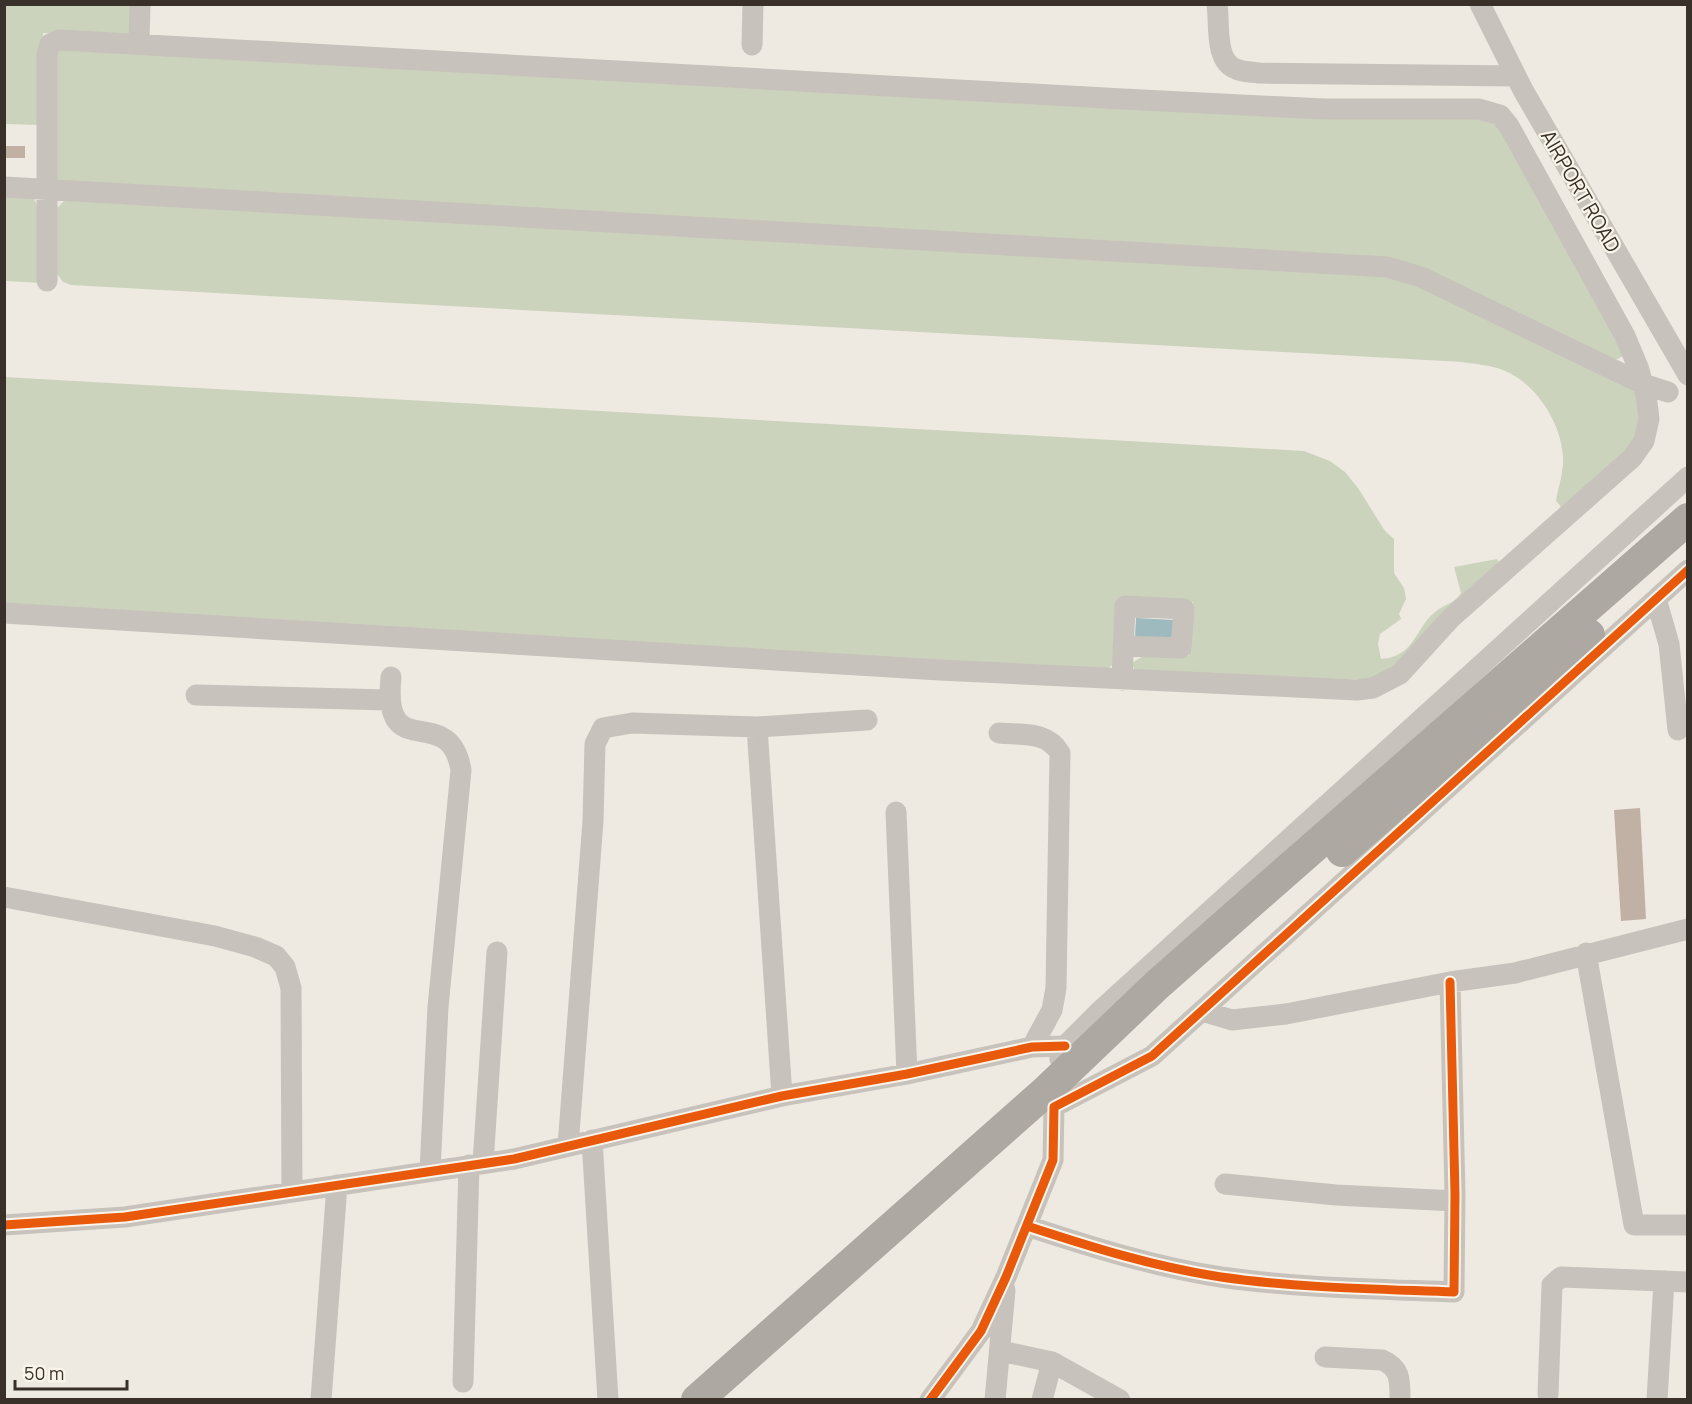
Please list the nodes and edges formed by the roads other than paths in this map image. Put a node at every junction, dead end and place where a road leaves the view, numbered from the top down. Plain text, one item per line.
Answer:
1 (140, 4) edge
2 (753, 4) edge
3 (1217, 4) edge
4 (1480, 4) edge
5 (139, 42) junction
6 (752, 45) dead end
7 (1516, 76) junction
8 (4, 187) edge
9 (47, 189) junction
10 (47, 281) dead end
11 (1688, 375) edge
12 (1643, 384) junction
13 (1668, 392) dead end
14 (1688, 477) edge
15 (1688, 519) edge
16 (1688, 546) edge
17 (1688, 570) edge
18 (1656, 598) junction
19 (4, 613) edge
20 (1123, 646) dead end
21 (391, 677) dead end
22 (1122, 680) junction
23 (196, 695) dead end
24 (388, 700) junction
25 (867, 720) dead end
26 (757, 727) junction
27 (1678, 730) dead end
28 (999, 733) dead end
29 (896, 812) dead end
30 (4, 897) edge
31 (1688, 929) edge
32 (497, 952) dead end
33 (1586, 954) junction
34 (1449, 982) junction
35 (1202, 1011) junction
36 (1065, 1046) junction
37 (1032, 1047) junction
38 (907, 1074) junction
39 (782, 1096) junction
40 (1049, 1100) junction
41 (592, 1140) junction
42 (568, 1146) junction
43 (476, 1164) junction
44 (430, 1171) junction
45 (1225, 1184) dead end
46 (337, 1185) junction
47 (292, 1192) junction
48 (1455, 1201) junction
49 (4, 1225) edge
50 (1688, 1225) edge
51 (1027, 1226) junction
52 (1006, 1277) junction
53 (1664, 1281) junction
54 (1688, 1282) edge
55 (1001, 1351) junction
56 (1325, 1357) dead end
57 (1052, 1362) junction
58 (463, 1382) dead end
59 (1548, 1394) dead end
60 (321, 1400) edge
61 (608, 1400) edge
62 (697, 1400) edge
63 (726, 1400) edge
64 (930, 1400) edge
65 (995, 1400) edge
66 (1042, 1400) edge
67 (1120, 1400) edge
68 (1400, 1400) edge
69 (1657, 1400) edge

1 - 5 street
2 - 6 street
3 - 7 street
4 - 7 street, AIRPORT ROAD
5 - 9 street
5 - 12 street
7 - 11 street, AIRPORT ROAD
8 - 9 street
9 - 10 street
9 - 12 street
12 - 13 street
12 - 22 street
14 - 36 street
15 - 40 highway
16 - 40 highway
17 - 18 street
18 - 27 street
18 - 35 street
19 - 22 street
20 - 22 street
21 - 24 street
23 - 24 street
24 - 44 street
25 - 26 street
26 - 39 street
26 - 42 street
28 - 37 street
29 - 38 street
30 - 47 street
31 - 33 street
32 - 43 street
33 - 34 street
33 - 50 street
34 - 35 street
34 - 48 street
35 - 40 street
36 - 37 street
36 - 40 street
37 - 38 street
38 - 39 street
39 - 41 street
40 - 51 street
40 - 62 highway
40 - 63 highway
41 - 42 street
41 - 61 street
42 - 43 street
43 - 44 street
43 - 58 street
44 - 46 street
45 - 48 street
46 - 47 street
46 - 60 street
47 - 49 street
48 - 51 street
51 - 52 street
52 - 55 street
52 - 64 street
53 - 54 street
53 - 59 street
53 - 69 street
55 - 57 street
55 - 65 street
56 - 68 street
57 - 66 street
57 - 67 street

